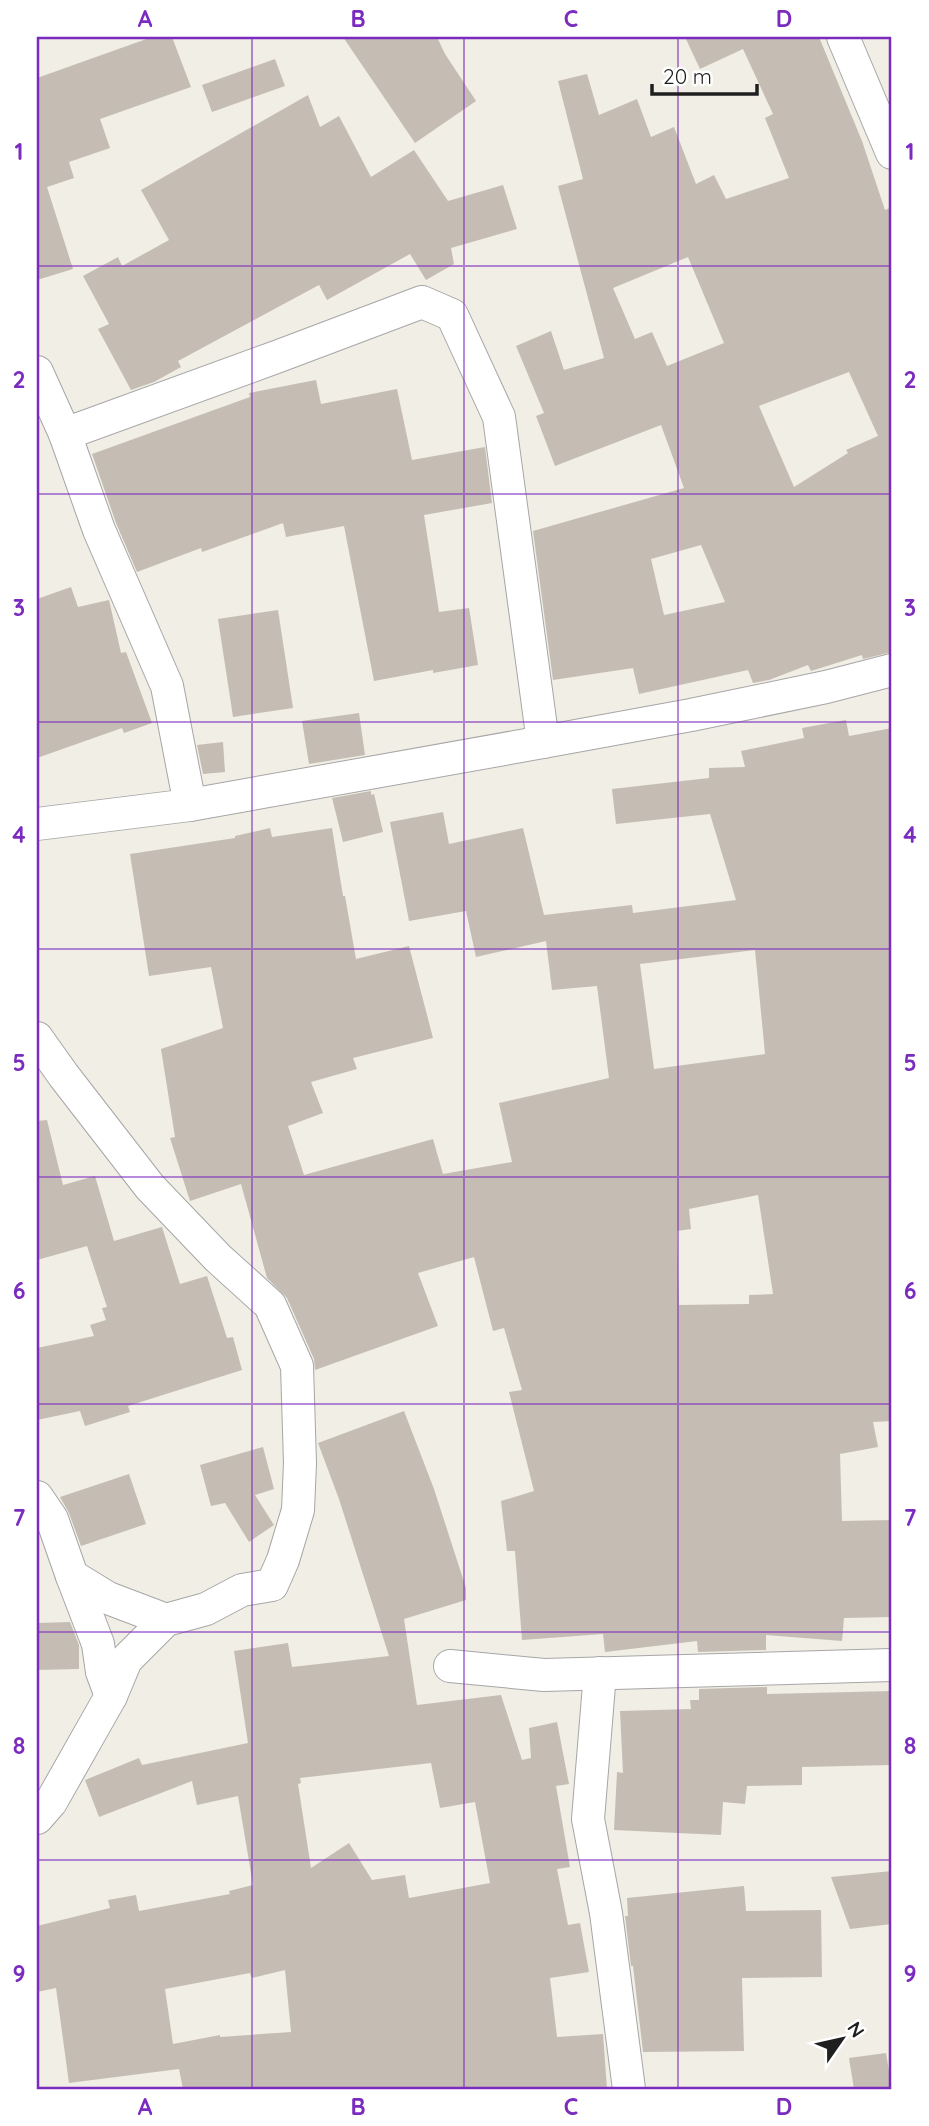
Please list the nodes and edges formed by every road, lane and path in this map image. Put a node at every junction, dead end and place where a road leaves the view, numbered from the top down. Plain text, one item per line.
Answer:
1 (843, 37) edge
2 (892, 153) edge
3 (37, 372) edge
4 (65, 434) junction
5 (892, 670) edge
6 (543, 742) junction
7 (190, 805) junction
8 (37, 824) edge
9 (37, 1038) edge
10 (37, 1497) edge
11 (72, 1576) junction
12 (166, 1620) junction
13 (892, 1665) edge
14 (450, 1667) dead end
15 (600, 1673) junction
16 (111, 1696) junction
17 (37, 1818) edge
18 (629, 2089) edge

1 - 2 street
3 - 4 street
4 - 6 street
4 - 7 street
5 - 6 street
6 - 7 street
7 - 8 street
9 - 12 street
10 - 11 street
11 - 12 street
11 - 16 street
12 - 16 street
13 - 15 street
14 - 15 street
15 - 18 street
16 - 17 street

